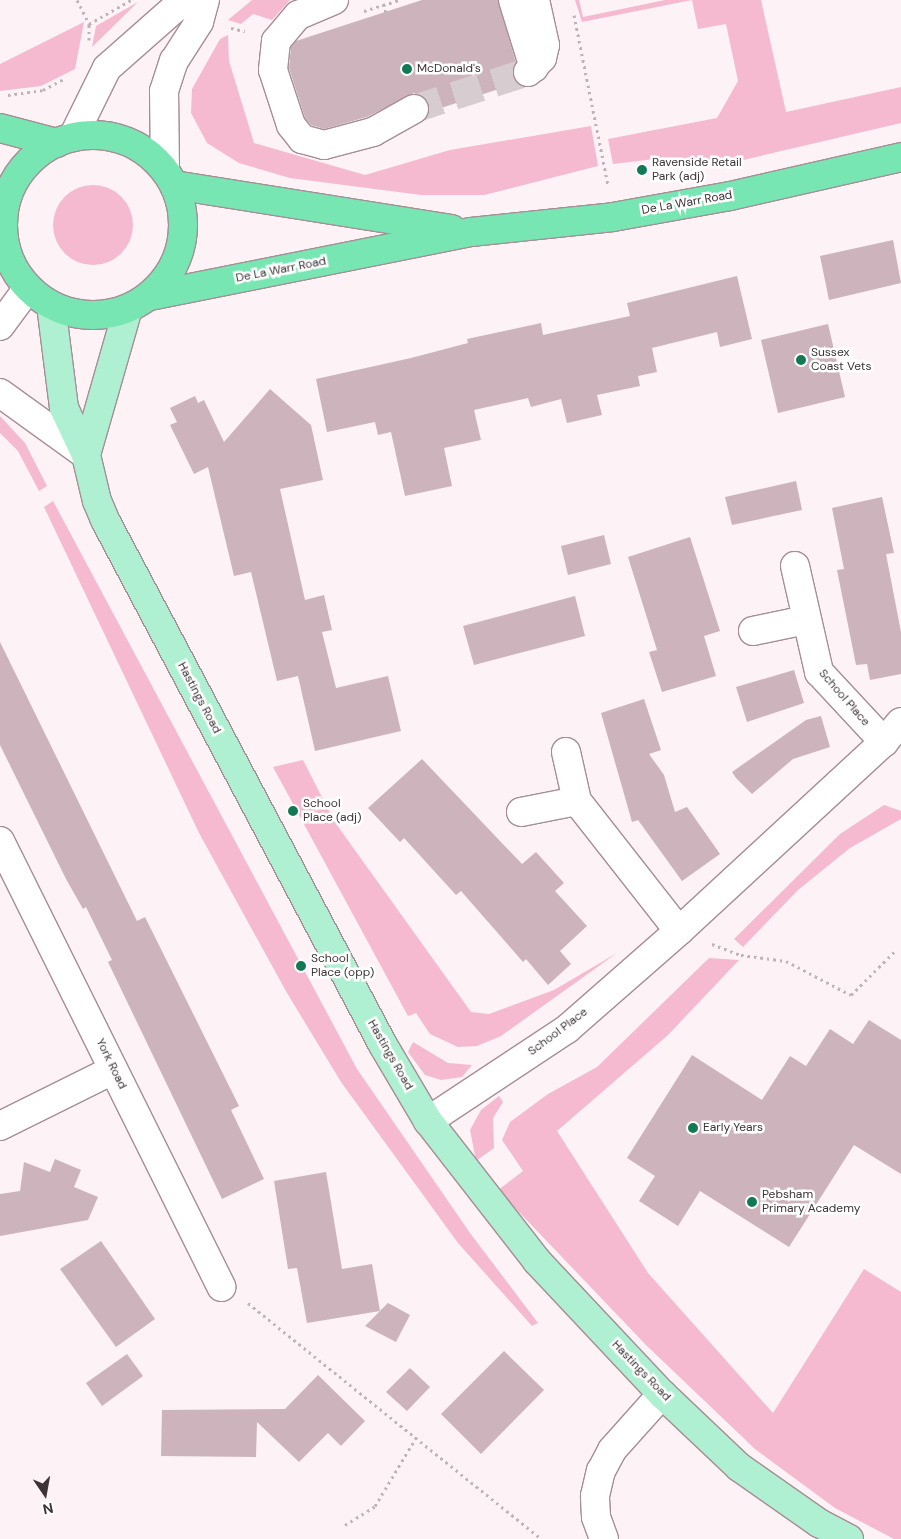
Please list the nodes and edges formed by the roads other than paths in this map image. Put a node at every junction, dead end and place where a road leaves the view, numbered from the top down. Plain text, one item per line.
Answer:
1 (191, 0) edge
2 (205, 0) edge
3 (514, 0) edge
4 (535, 0) edge
5 (322, 2) edge
6 (414, 109) tunnel mouth
7 (0, 128) edge
8 (65, 140) junction
9 (901, 157) edge
10 (170, 177) junction
11 (471, 232) junction
12 (6, 261) edge
13 (28, 288) junction
14 (139, 302) junction
15 (51, 305) junction
16 (0, 326) edge
17 (0, 393) edge
18 (86, 455) junction
19 (795, 566) dead end
20 (806, 620) junction
21 (754, 631) dead end
22 (901, 722) edge
23 (884, 742) junction
24 (566, 752) dead end
25 (576, 801) junction
26 (521, 812) dead end
27 (0, 841) edge
28 (679, 931) junction
29 (114, 1070) junction
30 (428, 1121) junction
31 (0, 1126) edge
32 (221, 1287) road end
33 (662, 1394) junction
34 (604, 1539) edge
35 (849, 1539) edge

1 - 8 street
2 - 10 street
3 - 4 street
5 - 6 street
7 - 8 highway
8 - 10 highway
8 - 12 highway
9 - 11 highway, De La Warr Road
10 - 11 highway, De La Warr Road
10 - 14 highway
11 - 14 highway, De La Warr Road
12 - 13 highway
13 - 15 highway
13 - 16 street
14 - 15 highway, De La Warr Road
14 - 18 main road, Hastings Road
15 - 18 main road, Hastings Road
17 - 18 street
18 - 30 main road, Hastings Road
19 - 20 street, School Place
20 - 21 street
20 - 23 street, School Place
22 - 23 street, School Place
23 - 28 street, School Place
24 - 25 street
25 - 26 street
25 - 28 street
27 - 29 street, York Road
28 - 30 street, School Place
29 - 31 street
29 - 32 street, York Road
30 - 33 main road, Hastings Road
33 - 34 street
33 - 35 main road, Hastings Road

